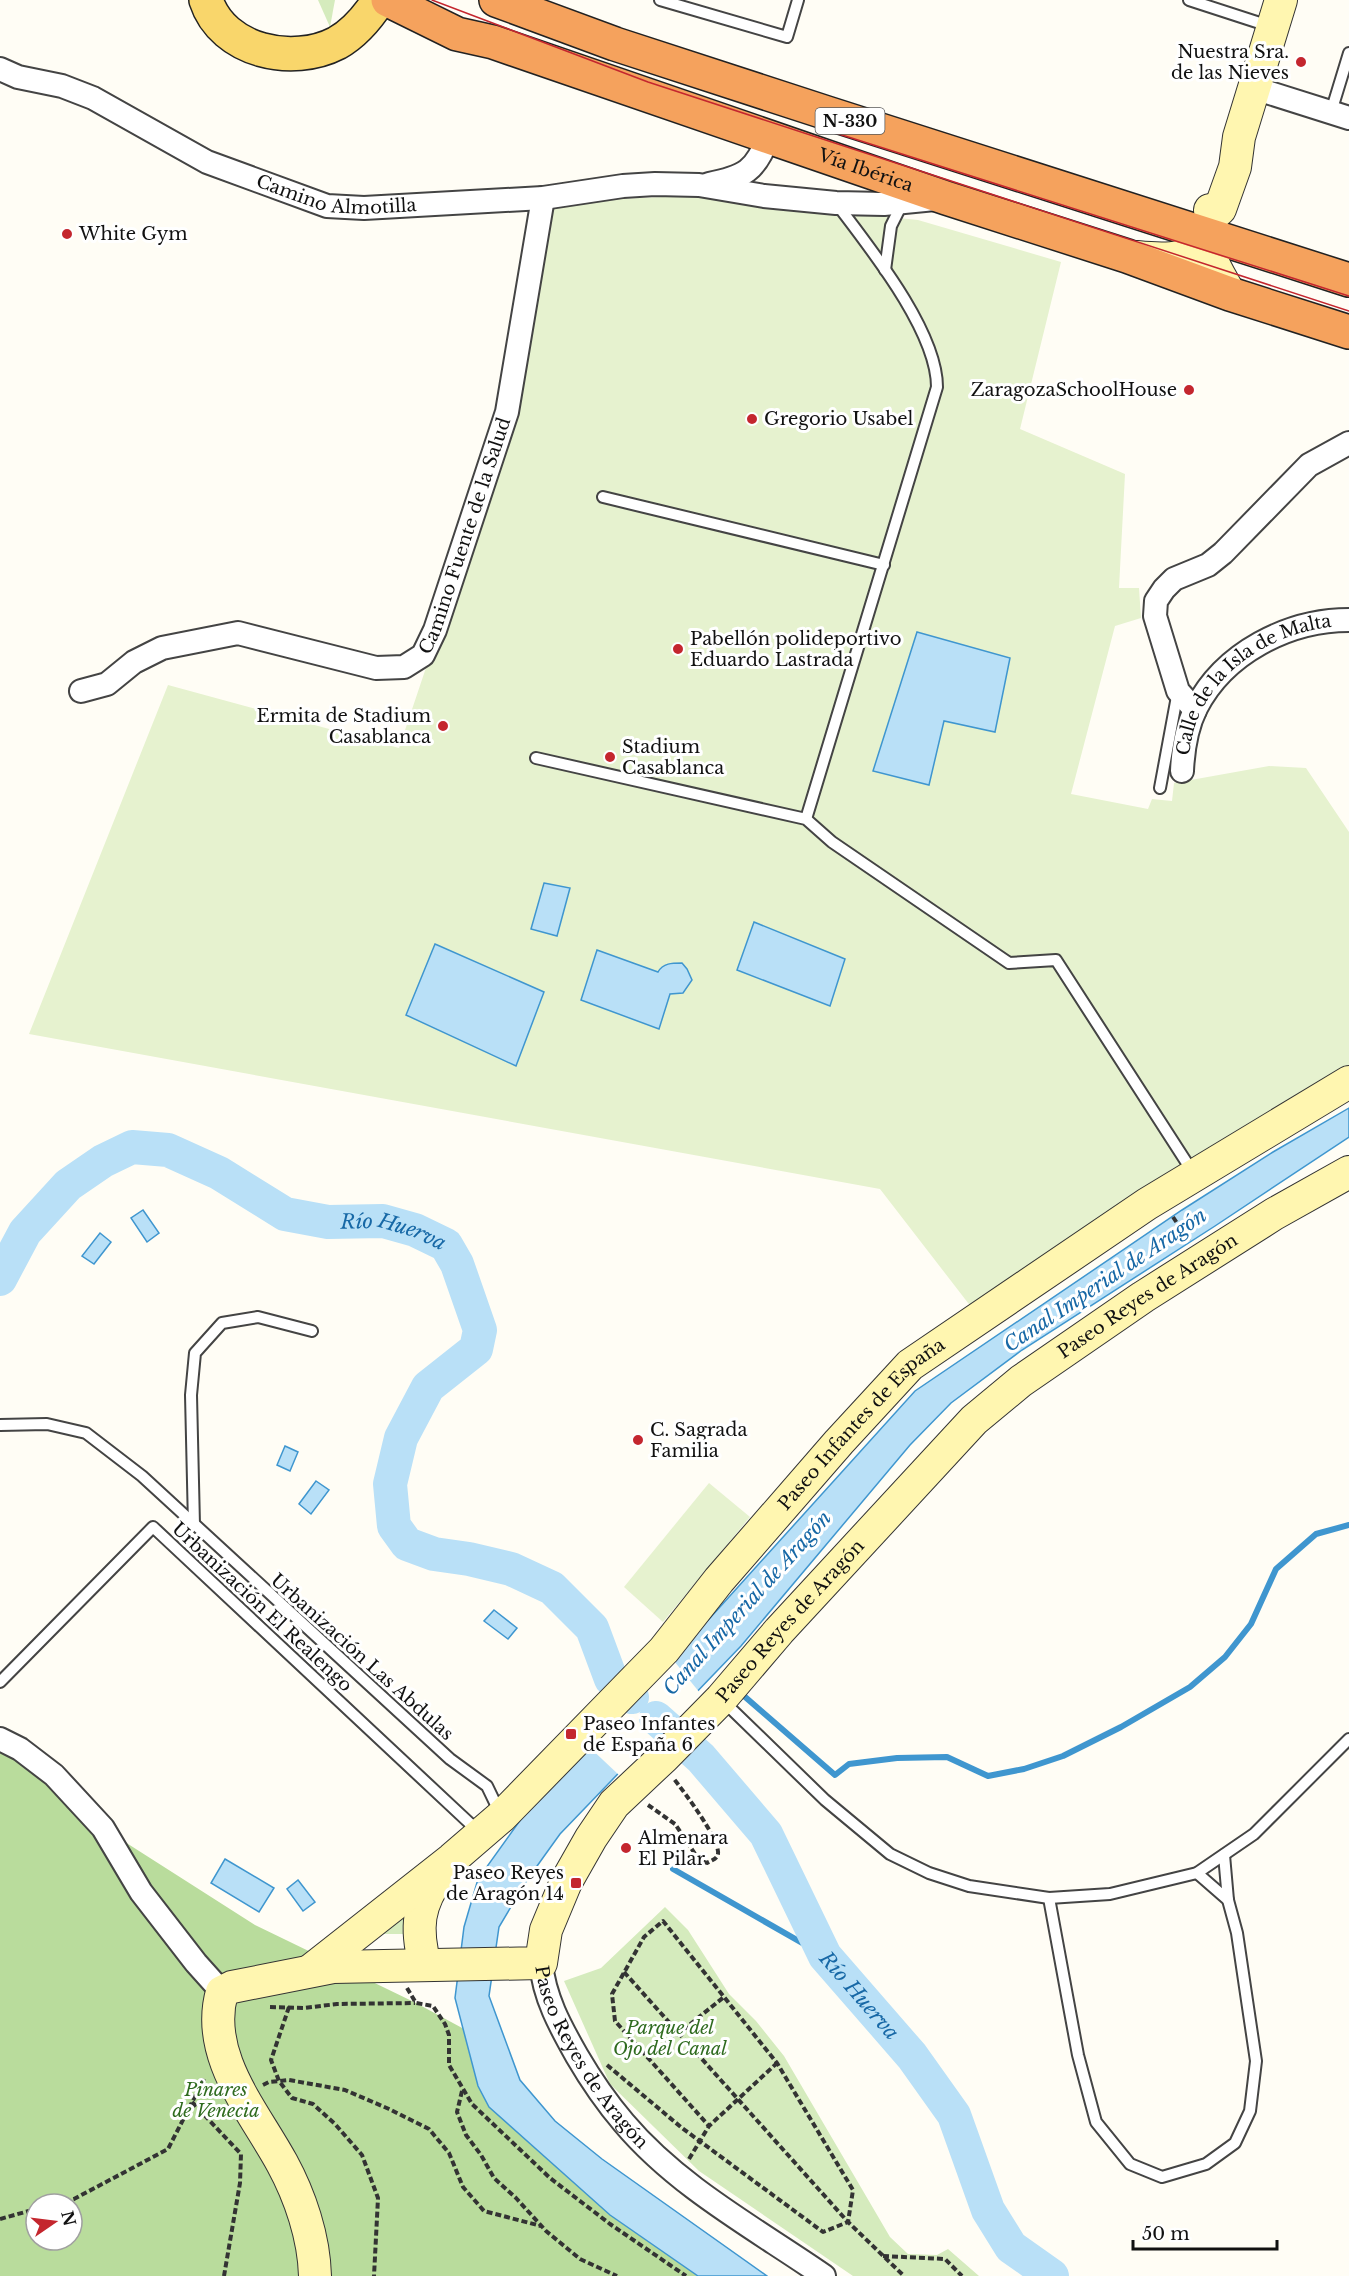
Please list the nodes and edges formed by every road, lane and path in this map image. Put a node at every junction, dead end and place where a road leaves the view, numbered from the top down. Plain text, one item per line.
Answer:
1 (206, 0) edge
2 (379, 0) edge
3 (388, 0) edge
4 (496, 0) edge
5 (660, 0) edge
6 (798, 0) edge
7 (1189, 0) edge
8 (1277, 13) edge
9 (1349, 53) edge
10 (0, 69) edge
11 (1254, 88) junction
12 (1340, 115) edge
13 (764, 147) junction
14 (699, 185) junction
15 (780, 197) junction
16 (543, 198) junction
17 (946, 198) junction
18 (903, 202) junction
19 (836, 203) junction
20 (1209, 226) junction
21 (1127, 256) junction
22 (885, 270) junction
23 (1349, 280) edge
24 (1230, 294) junction
25 (1349, 332) edge
26 (1349, 442) edge
27 (603, 496) dead end
28 (884, 565) junction
29 (1349, 620) edge
30 (1178, 691) junction
31 (81, 692) dead end
32 (1195, 710) junction
33 (536, 758) dead end
34 (1182, 771) dead end
35 (1160, 788) dead end
36 (806, 819) junction
37 (1349, 1082) edge
38 (1349, 1172) edge
39 (1194, 1174) junction
40 (1170, 1213) dead end
41 (1191, 1243) dead end
42 (312, 1331) dead end
43 (0, 1425) edge
44 (194, 1525) junction
45 (0, 1682) edge
46 (717, 1700) junction
47 (0, 1739) edge
48 (1349, 1739) edge
49 (674, 1778) dead end
50 (637, 1795) junction
51 (492, 1825) junction
52 (1224, 1855) junction
53 (452, 1859) junction
54 (1197, 1873) junction
55 (1049, 1898) junction
56 (1228, 1900) junction
57 (541, 1963) junction
58 (423, 1965) junction
59 (311, 1970) junction
60 (624, 1972) junction
61 (222, 1992) junction
62 (723, 1997) junction
63 (416, 2003) junction
64 (679, 2033) junction
65 (648, 2058) junction
66 (225, 2062) junction
67 (777, 2063) junction
68 (606, 2064) dead end
69 (279, 2081) junction
70 (462, 2090) junction
71 (737, 2100) junction
72 (192, 2102) junction
73 (250, 2109) junction
74 (709, 2126) junction
75 (702, 2141) junction
76 (84, 2194) edge
77 (24, 2212) edge
78 (0, 2219) edge
79 (848, 2222) junction
80 (541, 2226) junction
81 (883, 2256) junction
82 (224, 2276) edge
83 (315, 2276) edge
84 (374, 2276) edge
85 (617, 2276) edge
86 (686, 2276) edge
87 (824, 2276) edge
88 (904, 2276) edge
89 (962, 2276) edge

1 - 2 main road
3 - 13 highway, Vía Ibérica / N-330
4 - 20 highway, N-330
5 - 6 lane
7 - 8 lane
8 - 11 street
9 - 12 lane
10 - 16 street, Camino Almotilla
11 - 12 street
11 - 20 street
13 - 14 street, Camino Almotilla
13 - 15 street
13 - 17 highway, Vía Ibérica / N-330
14 - 15 street, Camino Almotilla
14 - 16 street, Camino Almotilla
15 - 19 street, Camino Almotilla
16 - 31 street, Camino Fuente de la Salud
17 - 18 street, Camino Almotilla
17 - 21 highway, Vía Ibérica / N-330
18 - 19 street, Camino Almotilla
18 - 22 lane
19 - 22 lane
20 - 21 street
20 - 23 highway, N-330
20 - 24 street
21 - 24 highway, Vía Ibérica / N-330
22 - 28 lane
24 - 25 highway, Vía Ibérica / N-330
26 - 30 street
27 - 28 lane
28 - 36 lane
29 - 32 street, Calle de la Isla de Malta
30 - 32 street
30 - 35 lane
32 - 34 street, Calle de la Isla de Malta
33 - 36 lane
36 - 39 lane
37 - 39 street, Paseo Infantes de España
38 - 46 street, Paseo Reyes de Aragón
39 - 51 street, Paseo Infantes de España
40 - 41 path
42 - 44 lane
43 - 44 lane, Urbanización Las Abdulas
44 - 51 lane, Urbanización Las Abdulas
45 - 51 lane, Urbanización El Realengo
46 - 50 street, Paseo Reyes de Aragón
46 - 55 lane
47 - 61 street
48 - 52 lane
49 - 50 path
50 - 57 street, Paseo Reyes de Aragón
51 - 53 street, Paseo Infantes de España
52 - 54 lane
52 - 56 lane
53 - 58 street, Paseo Infantes de España
53 - 59 street, Paseo Infantes de España
54 - 55 lane
54 - 56 lane
55 - 56 lane
57 - 58 street, Paseo Infantes de España
57 - 87 street, Paseo Reyes de Aragón
58 - 59 street, Paseo Infantes de España
58 - 63 path
59 - 61 street, Paseo Infantes de España
60 - 62 path
60 - 64 path
60 - 65 path
61 - 66 street
62 - 64 path
62 - 67 path
63 - 69 path
63 - 70 path
64 - 65 path
64 - 71 path
65 - 74 path
66 - 72 path
66 - 73 street
67 - 71 path
67 - 79 path
68 - 75 path
69 - 73 path
69 - 80 path
69 - 84 path
70 - 80 path
70 - 86 path
71 - 74 path
71 - 79 path
72 - 76 path
72 - 82 path
73 - 83 street
74 - 75 path
75 - 79 path
77 - 78 path
79 - 81 path
80 - 85 path
81 - 88 path
81 - 89 path

